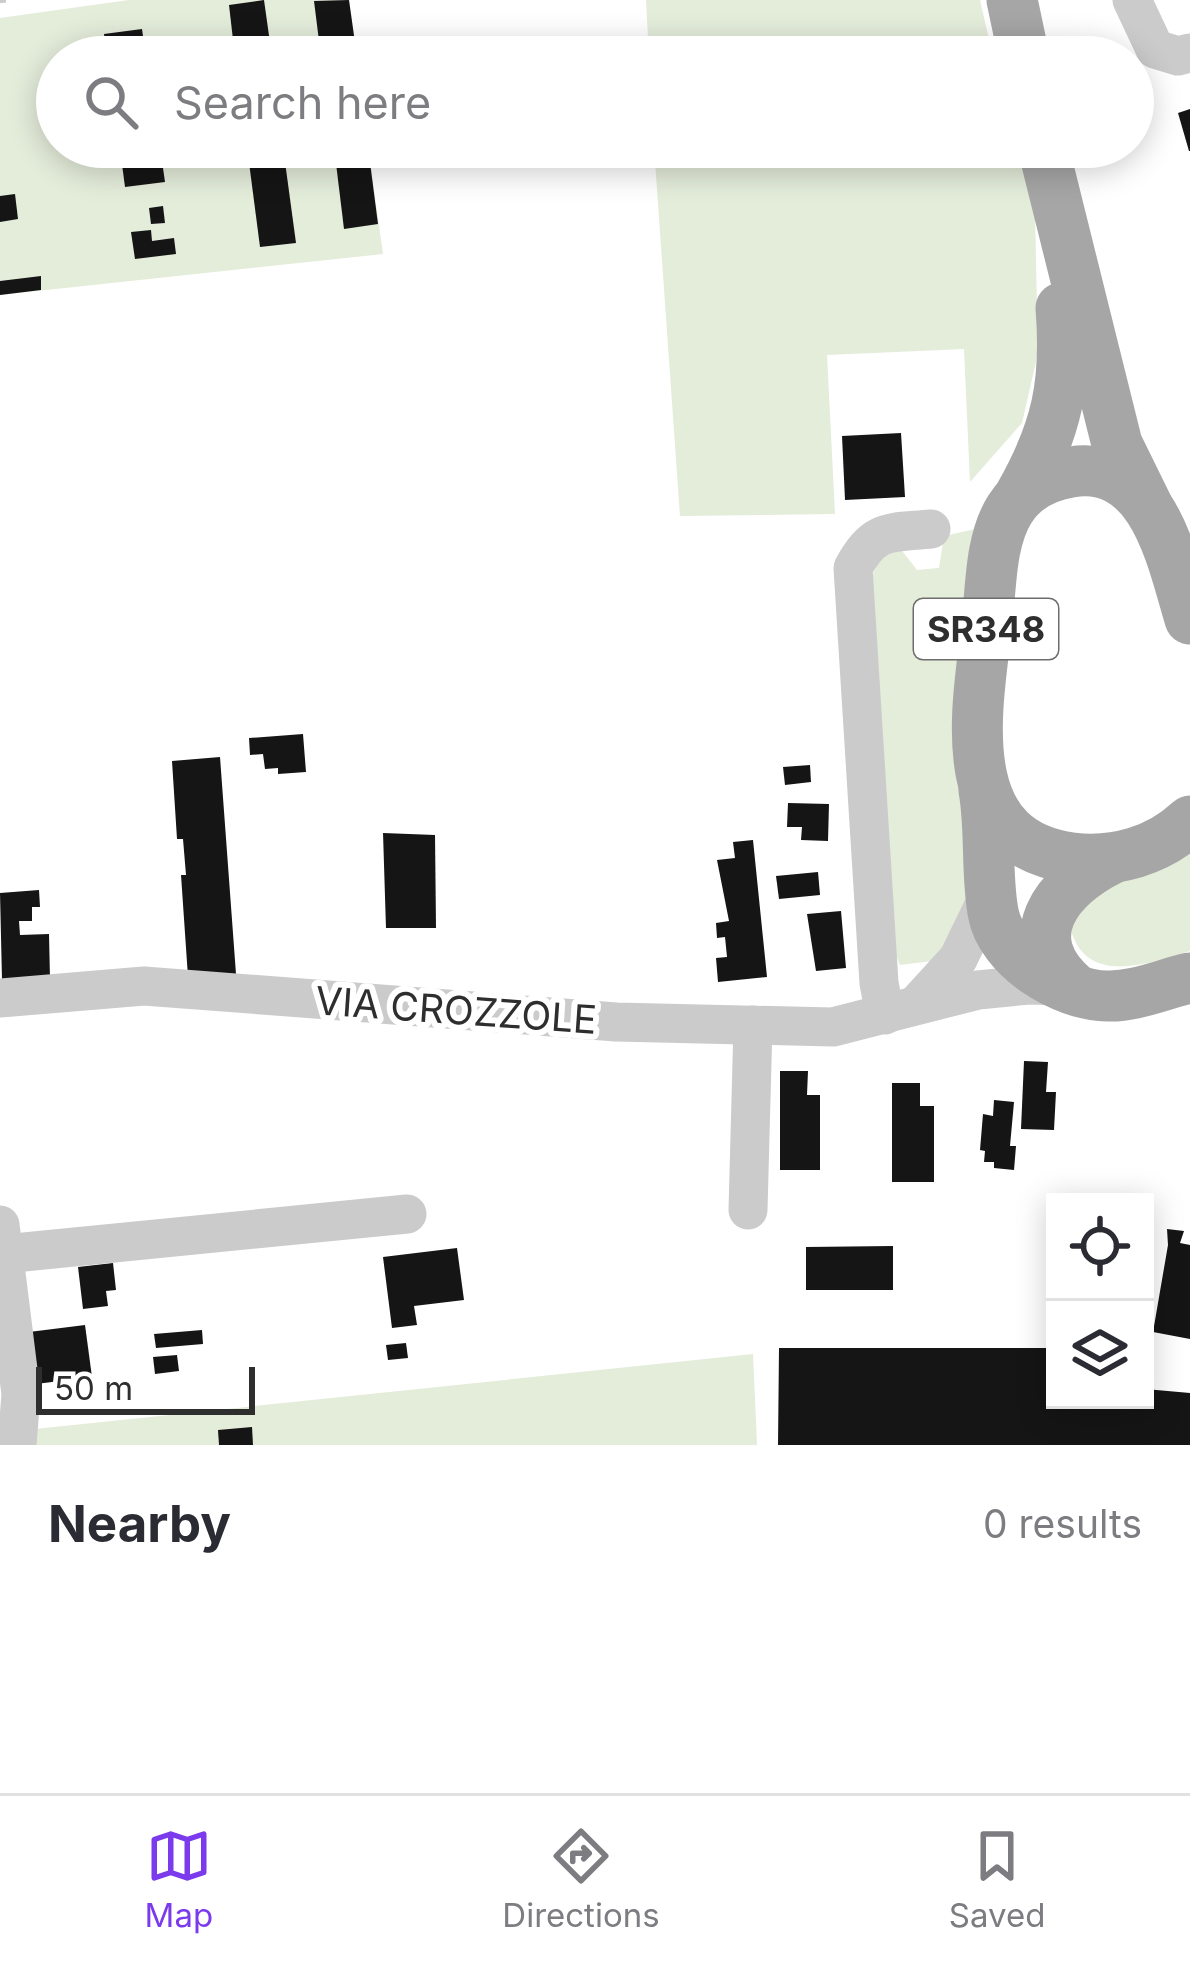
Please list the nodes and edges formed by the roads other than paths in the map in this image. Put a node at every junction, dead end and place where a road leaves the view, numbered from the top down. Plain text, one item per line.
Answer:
1 (1012, 0) edge
2 (1022, 0) edge
3 (1132, 0) edge
4 (1019, 36) edge
5 (1023, 36) edge
6 (1149, 36) edge
7 (1154, 47) edge
8 (1190, 53) edge
9 (1046, 168) edge
10 (1048, 168) edge
11 (1021, 496) junction
12 (1150, 508) junction
13 (931, 530) dead end
14 (1190, 549) edge
15 (1190, 619) edge
16 (981, 777) junction
17 (1162, 840) edge
18 (991, 891) junction
19 (1190, 978) edge
20 (1072, 987) junction
21 (0, 998) edge
22 (898, 1011) junction
23 (753, 1025) junction
24 (748, 1210) dead end
25 (407, 1214) dead end
26 (2, 1239) edge
27 (17, 1445) edge

1 - 4 main road
2 - 5 street
3 - 6 street
7 - 8 street
9 - 11 main road, SR348
10 - 12 main road, SR348
11 - 12 main road
11 - 16 main road, SR348
12 - 14 main road
12 - 15 main road, SR348
13 - 22 street
16 - 17 main road, SR348
16 - 18 main road
17 - 20 main road
18 - 20 main road
18 - 22 street
19 - 20 main road
20 - 22 street, VIA CROZZOLE
21 - 23 street, VIA CROZZOLE
22 - 23 street, VIA CROZZOLE
23 - 24 street
25 - 26 street
26 - 27 street

